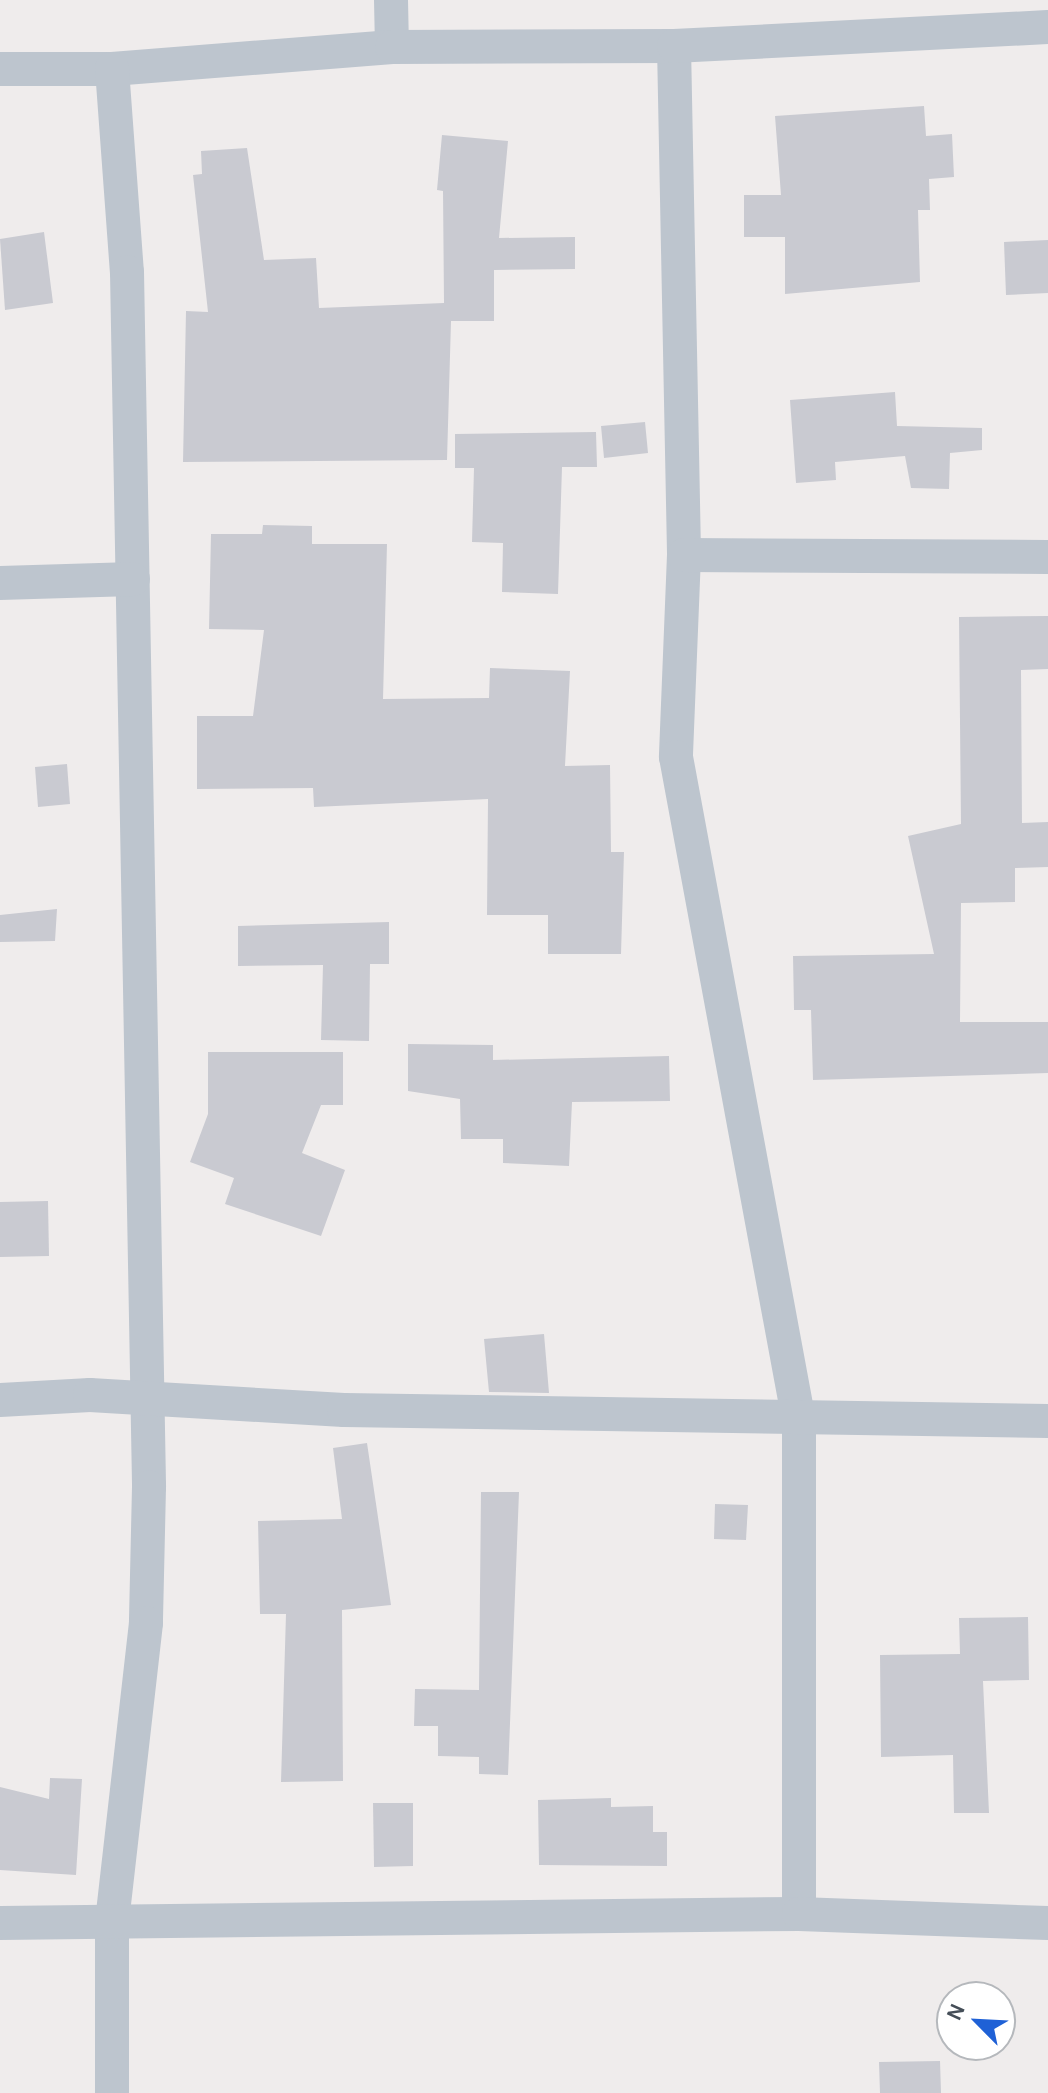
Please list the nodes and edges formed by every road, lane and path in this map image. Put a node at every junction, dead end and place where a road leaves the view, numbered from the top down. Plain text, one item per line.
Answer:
1 (391, 0) edge
2 (955, 13) edge
3 (1048, 27) edge
4 (674, 46) junction
5 (392, 47) junction
6 (0, 69) edge
7 (112, 69) junction
8 (684, 555) junction
9 (1048, 557) edge
10 (133, 579) junction
11 (0, 583) edge
12 (149, 1398) junction
13 (0, 1400) edge
14 (799, 1421) junction
15 (1048, 1421) edge
16 (799, 1914) junction
17 (112, 1921) junction
18 (0, 1923) edge
19 (1048, 1923) edge
20 (112, 2093) edge

1 - 5 street
2 - 3 street
2 - 4 street
4 - 5 street
4 - 8 street
5 - 7 street
6 - 7 street
7 - 10 street
8 - 9 street
8 - 14 street
10 - 11 street
10 - 12 street
12 - 13 street
12 - 14 street
12 - 17 street
14 - 15 street
14 - 16 street
16 - 17 street
16 - 19 street
17 - 18 street
17 - 20 street

